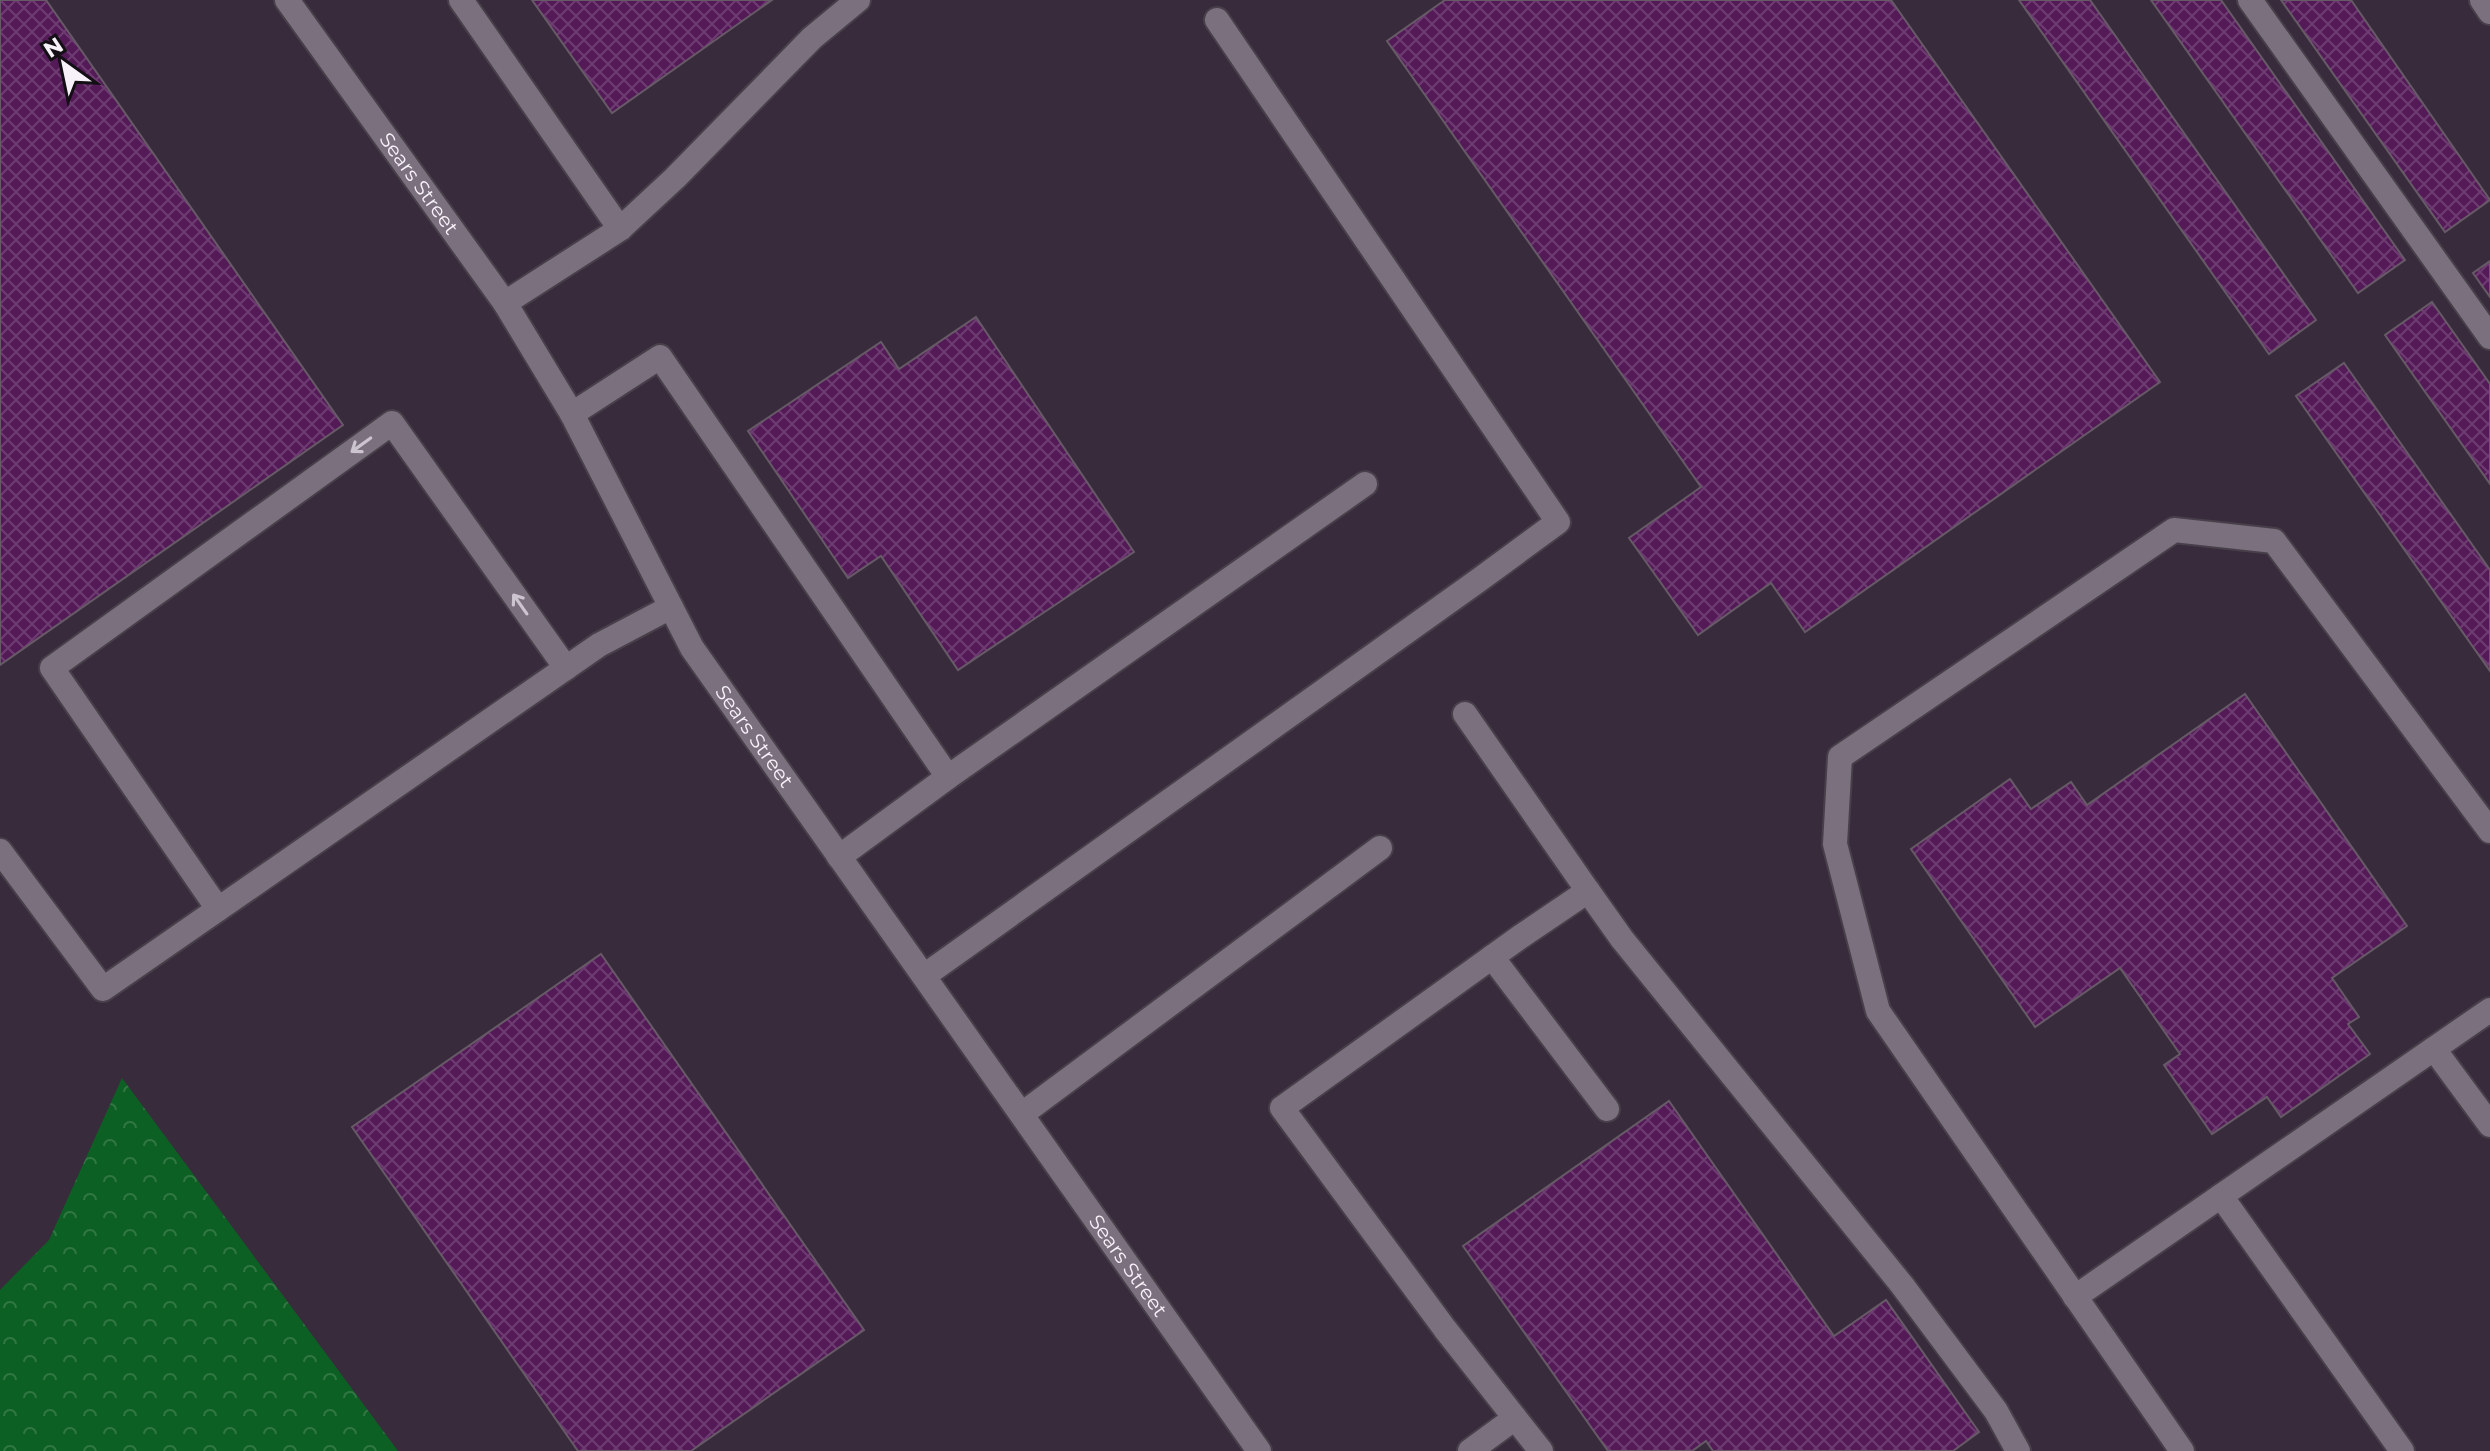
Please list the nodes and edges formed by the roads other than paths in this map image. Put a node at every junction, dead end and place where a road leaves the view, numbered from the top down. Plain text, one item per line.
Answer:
1 (287, 0) edge
2 (461, 0) edge
3 (858, 0) edge
4 (2250, 0) edge
5 (2482, 0) edge
6 (2490, 12) edge
7 (1217, 20) dead end
8 (620, 229) junction
9 (505, 303) junction
10 (2490, 337) edge
11 (572, 414) junction
12 (1365, 484) dead end
13 (671, 607) junction
14 (566, 668) junction
15 (1465, 714) dead end
16 (948, 777) junction
17 (2490, 831) edge
18 (1380, 848) dead end
19 (0, 851) edge
20 (839, 857) junction
21 (1588, 891) junction
22 (218, 909) junction
23 (1492, 957) junction
24 (924, 976) junction
25 (2490, 1010) edge
26 (2434, 1049) junction
27 (1607, 1109) dead end
28 (1022, 1114) junction
29 (2490, 1125) edge
30 (2221, 1196) junction
31 (2075, 1297) junction
32 (1515, 1418) junction
33 (1259, 1451) edge
34 (1470, 1451) edge
35 (1541, 1451) edge
36 (2018, 1451) edge
37 (2182, 1451) edge
38 (2402, 1451) edge

1 - 9 street, Sears Street
2 - 8 street
3 - 8 street
4 - 10 street
5 - 6 street
7 - 24 street
8 - 9 street
9 - 11 street, Sears Street
11 - 13 street, Sears Street
11 - 16 street
12 - 16 street
13 - 14 street
13 - 20 street, Sears Street
14 - 22 street
14 -> 22 street
15 - 21 street
16 - 20 street
17 - 31 street
18 - 28 street
19 - 22 street
20 - 24 street, Sears Street
21 - 23 street
21 - 36 street
23 - 27 street
23 - 32 street
24 - 28 street, Sears Street
25 - 26 street
26 - 29 street
26 - 30 street
28 - 33 street, Sears Street
30 - 31 street
30 - 38 street
31 - 37 street
32 - 34 street
32 - 35 street

